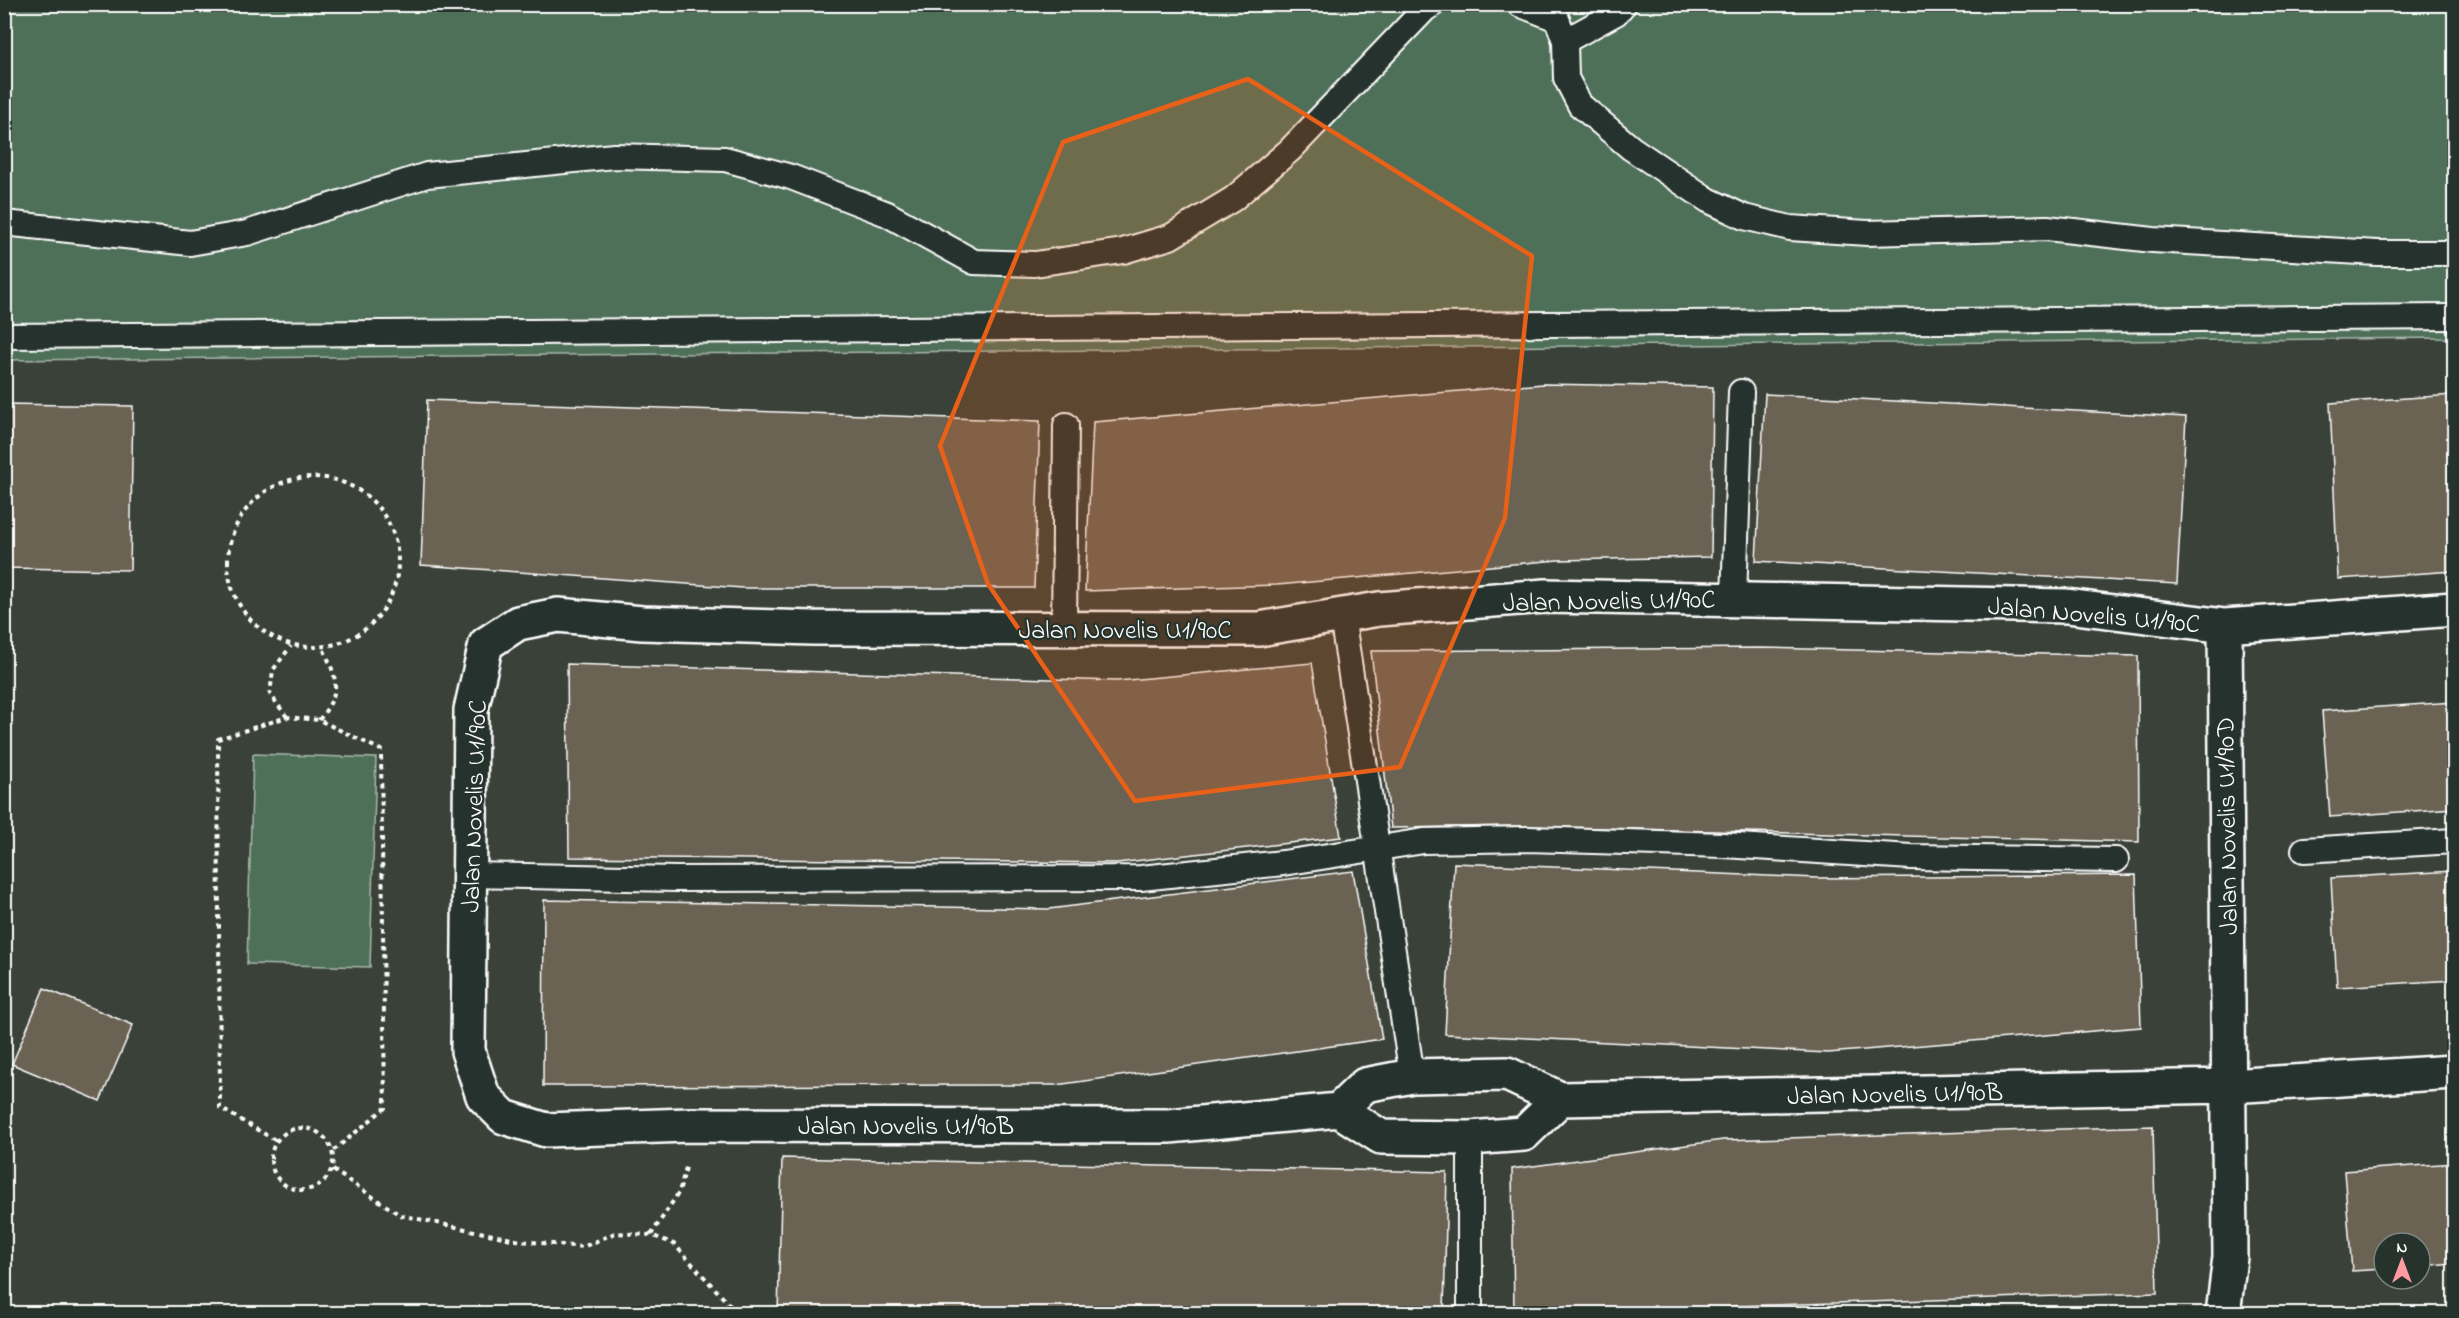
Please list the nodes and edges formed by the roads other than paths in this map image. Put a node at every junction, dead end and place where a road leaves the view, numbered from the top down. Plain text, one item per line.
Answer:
1 (1433, 4) edge
2 (1624, 4) edge
3 (1535, 7) edge
4 (1565, 41) junction
5 (4, 223) edge
6 (2454, 253) edge
7 (2454, 317) edge
8 (4, 336) edge
9 (1741, 392) dead end
10 (1066, 425) dead end
11 (1734, 599) junction
12 (2454, 609) edge
13 (1342, 616) junction
14 (2224, 626) junction
15 (1064, 629) junction
16 (2454, 841) edge
17 (1376, 849) junction
18 (2304, 850) dead end
19 (2116, 860) dead end
20 (469, 875) junction
21 (2454, 1072) edge
22 (1412, 1076) junction
23 (2229, 1086) junction
24 (483, 1096) joint
25 (1560, 1099) junction
26 (1339, 1110) junction
27 (1470, 1138) junction
28 (2230, 1257) junction
29 (1470, 1314) edge
30 (2223, 1314) edge
31 (2249, 1314) edge

1 - 5 lane
2 - 4 lane
3 - 4 lane
4 - 6 lane
7 - 8 lane
9 - 11 lane
10 - 15 lane
11 - 13 street, Jalan Novelis U1/90C
11 - 14 street, Jalan Novelis U1/90C
12 - 14 street
13 - 15 street, Jalan Novelis U1/90C
13 - 17 lane
14 - 23 street, Jalan Novelis U1/90D
15 - 20 street, Jalan Novelis U1/90C
16 - 18 lane
17 - 19 lane
17 - 20 lane
17 - 22 lane
20 - 24 street, Jalan Novelis U1/90C
21 - 23 street, Jalan Novelis U1/90B
22 - 25 street, Jalan Novelis U1/90B
22 - 26 street, Jalan Novelis U1/90B
23 - 25 street, Jalan Novelis U1/90B
23 - 28 street, Jalan Novelis U1/90D
24 - 26 street, Jalan Novelis U1/90B
25 - 27 street
26 - 27 street
27 - 29 lane
28 - 30 street, Jalan Novelis U1/90D
28 - 31 street, Jalan Novelis U1/90D

